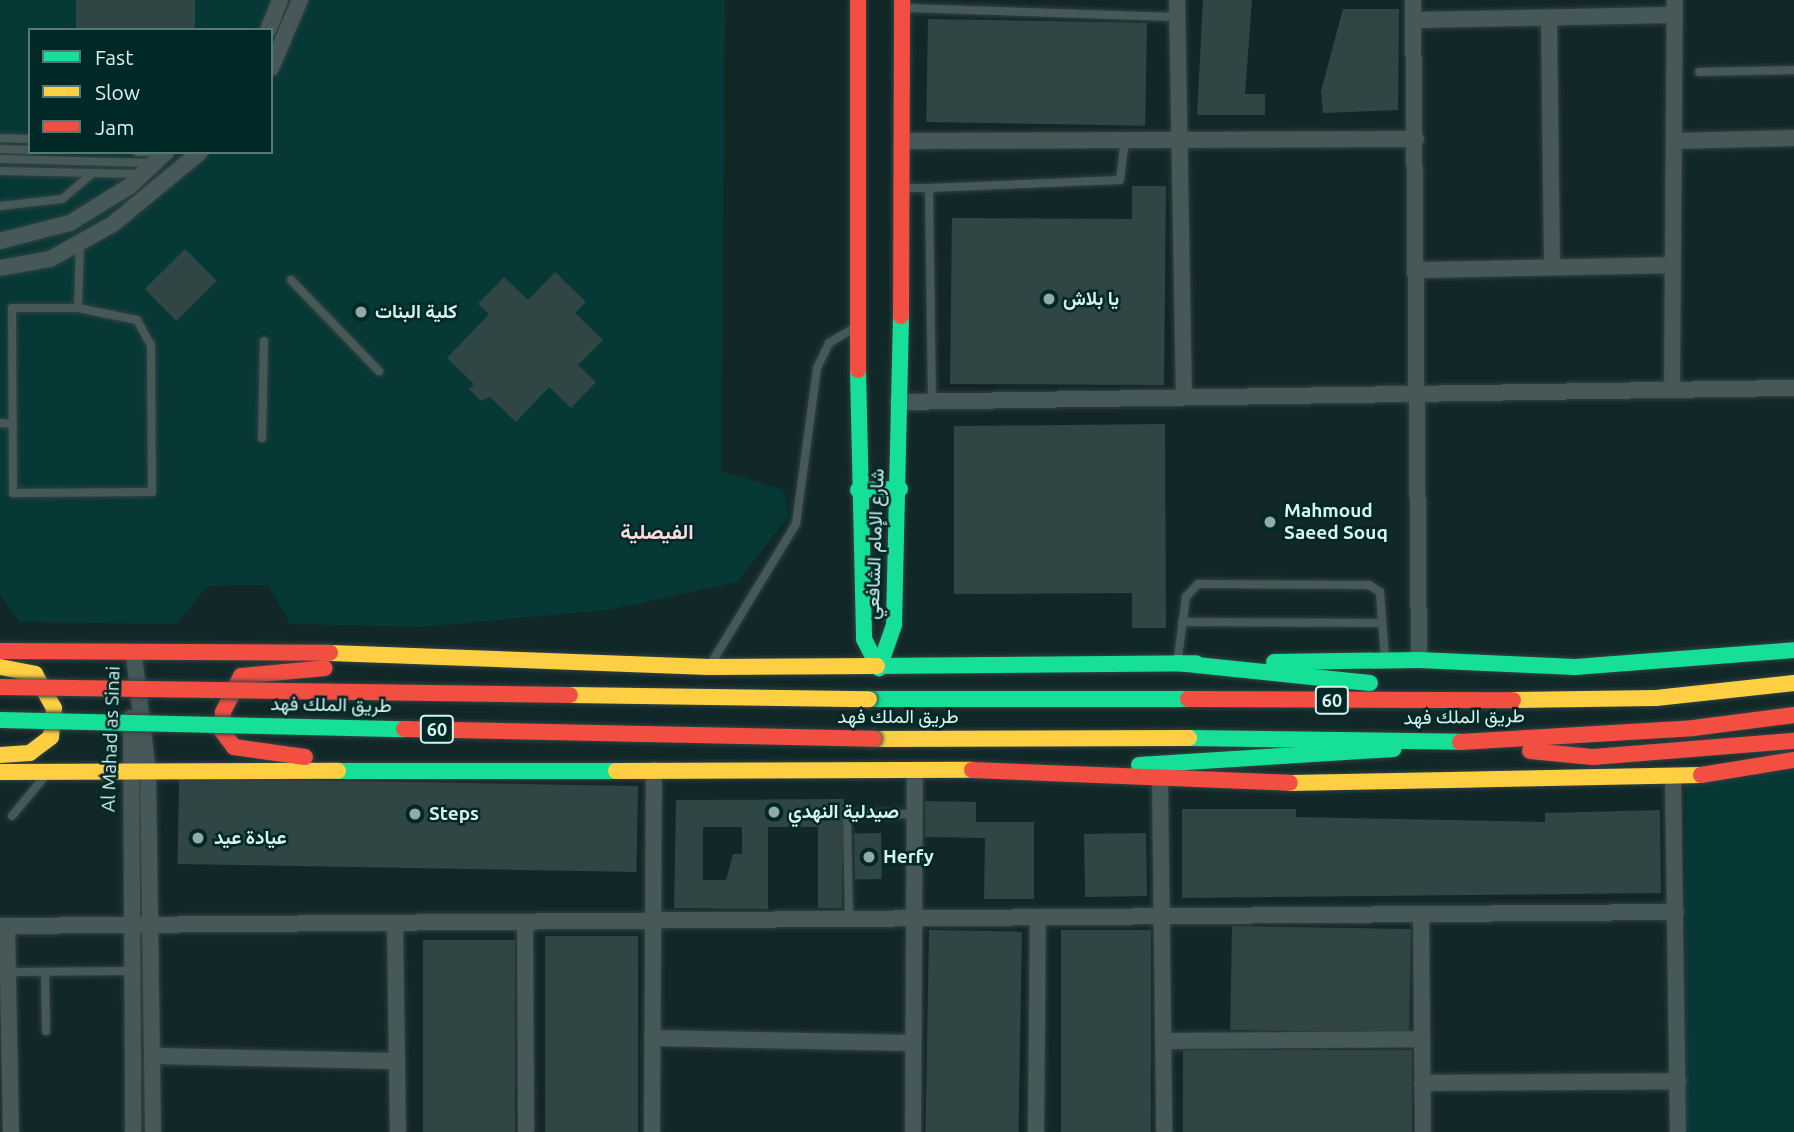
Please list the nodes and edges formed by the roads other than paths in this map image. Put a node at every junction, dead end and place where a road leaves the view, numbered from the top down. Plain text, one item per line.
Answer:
1 (280, 0) edge
2 (300, 0) edge
3 (858, 0) edge
4 (1177, 0) edge
5 (1413, 0) edge
6 (902, 4) edge
7 (1675, 8) edge
8 (1177, 17) junction
9 (1549, 18) junction
10 (1413, 20) junction
11 (269, 28) edge
12 (273, 63) edge
13 (1794, 70) edge
14 (1699, 72) dead end
15 (0, 138) edge
16 (1794, 138) edge
17 (28, 139) edge
18 (1416, 139) junction
19 (1125, 140) junction
20 (1180, 140) junction
21 (903, 141) junction
22 (1674, 141) junction
23 (0, 149) edge
24 (28, 150) edge
25 (196, 154) edge
26 (0, 159) edge
27 (157, 161) edge
28 (0, 171) edge
29 (93, 173) junction
30 (904, 188) junction
31 (929, 188) junction
32 (0, 206) edge
33 (0, 241) edge
34 (80, 243) junction
35 (1673, 265) junction
36 (0, 268) edge
37 (1552, 268) junction
38 (1417, 270) junction
39 (291, 279) dead end
40 (78, 308) junction
41 (860, 324) junction
42 (264, 341) dead end
43 (379, 371) dead end
44 (1794, 388) edge
45 (1672, 390) junction
46 (1419, 393) junction
47 (1184, 396) junction
48 (932, 400) junction
49 (898, 402) junction
50 (0, 424) edge
51 (13, 424) junction
52 (262, 438) dead end
53 (900, 489) junction
54 (858, 490) junction
55 (1182, 622) junction
56 (1382, 623) junction
57 (1794, 650) edge
58 (0, 651) edge
59 (134, 656) junction
60 (1385, 660) junction
61 (1419, 660) junction
62 (1177, 663) junction
63 (501, 664) junction
64 (0, 667) edge
65 (709, 667) junction
66 (879, 668) junction
67 (1794, 683) edge
68 (0, 687) edge
69 (1551, 700) junction
70 (1794, 715) edge
71 (0, 720) edge
72 (1794, 741) edge
73 (1454, 742) junction
74 (0, 755) edge
75 (1794, 760) edge
76 (654, 770) junction
77 (1013, 770) junction
78 (0, 772) edge
79 (128, 772) junction
80 (148, 772) junction
81 (546, 772) junction
82 (915, 772) junction
83 (47, 774) junction
84 (1673, 779) junction
85 (1160, 781) junction
86 (911, 814) junction
87 (12, 816) dead end
88 (1676, 912) junction
89 (1421, 914) junction
90 (1163, 916) junction
91 (1038, 918) junction
92 (849, 919) junction
93 (911, 919) junction
94 (651, 921) junction
95 (525, 922) junction
96 (395, 923) junction
97 (3, 926) edge
98 (131, 926) junction
99 (151, 926) junction
100 (131, 971) junction
101 (8, 972) junction
102 (45, 972) junction
103 (46, 1031) dead end
104 (652, 1038) junction
105 (1422, 1039) junction
106 (1164, 1041) junction
107 (912, 1043) junction
108 (152, 1056) junction
109 (397, 1061) junction
110 (1678, 1081) junction
111 (1422, 1083) junction
112 (11, 1132) edge
113 (133, 1132) edge
114 (153, 1132) edge
115 (398, 1132) edge
116 (526, 1132) edge
117 (653, 1132) edge
118 (913, 1132) edge
119 (1036, 1132) edge
120 (1164, 1132) edge
121 (1423, 1132) edge
122 (1678, 1132) edge

1 - 11 street
2 - 12 street
3 - 41 main road, شارع الإمام الشافعي
4 - 8 street
5 - 10 street
6 - 8 lane
6 - 21 main road, شارع الإمام الشافعي
7 - 9 street
7 - 22 street
8 - 20 street
9 - 10 street
9 - 37 street
10 - 18 street
13 - 14 lane
15 - 17 lane
16 - 22 street
18 - 20 street
18 - 38 street
19 - 20 street
19 - 21 street
19 - 31 lane
20 - 47 street
21 - 30 main road, شارع الإمام الشافعي
22 - 35 street
23 - 24 lane
25 - 34 street
26 - 27 lane
27 - 29 lane
27 - 33 street
28 - 29 lane
29 - 32 lane
30 - 31 lane
30 - 49 main road, شارع الإمام الشافعي
31 - 48 lane
34 - 36 street
34 - 40 lane
35 - 37 street
35 - 45 street
37 - 38 street
38 - 46 street
39 - 43 lane
40 - 51 lane
40 - 51 lane
41 - 54 main road, شارع الإمام الشافعي
41 - 65 lane
42 - 52 lane
44 - 45 street
45 - 46 street
46 - 47 street
46 - 61 street
47 - 48 street
48 - 49 street
49 - 53 main road, شارع الإمام الشافعي
50 - 51 lane
53 - 54 main road
53 - 66 main road, شارع الإمام الشافعي
54 - 66 main road, شارع الإمام الشافعي
55 - 56 lane
55 - 56 lane
55 - 62 lane
56 - 60 lane
57 - 61 main road
58 - 59 main road
59 - 63 main road
59 - 79 street, Al Mahad as Sinai
59 - 80 street, Al Mahad as Sinai
60 - 61 main road
60 - 62 main road
62 - 66 main road
62 - 69 main road
63 - 65 main road
63 - 81 main road
64 - 74 main road
65 - 66 main road
67 - 69 main road, طريق الملك فهد / 60
68 - 69 main road, طريق الملك فهد / 60, bridge
70 - 73 main road, طريق الملك فهد / 60
71 - 73 main road, طريق الملك فهد / 60, bridge
72 - 73 main road
73 - 77 main road
75 - 84 main road
76 - 81 main road
76 - 82 main road
76 - 94 street
77 - 82 main road
77 - 85 main road
78 - 83 main road
79 - 80 main road
79 - 83 main road
79 - 98 street, Al Mahad as Sinai
80 - 81 main road
80 - 99 street, Al Mahad as Sinai
82 - 86 street
83 - 87 lane
84 - 85 main road
84 - 88 street
85 - 90 street
86 - 92 lane
86 - 93 street
88 - 89 street
88 - 110 street
89 - 90 street
89 - 105 street
90 - 91 street
90 - 106 street
91 - 93 street
91 - 119 street
92 - 93 street
92 - 94 street
93 - 107 street
94 - 95 street
94 - 104 street
95 - 96 street
95 - 116 street
96 - 99 street
96 - 109 street
97 - 98 street
97 - 101 street
98 - 99 street
98 - 100 street, Al Mahad as Sinai
99 - 108 street, Al Mahad as Sinai
100 - 102 lane
100 - 113 street, Al Mahad as Sinai
101 - 102 lane
101 - 112 street
102 - 103 lane
104 - 107 street
104 - 117 street
105 - 106 street
105 - 111 street
106 - 120 street
107 - 118 street
108 - 109 street
108 - 114 street, Al Mahad as Sinai
109 - 115 street
110 - 111 street
110 - 122 street
111 - 121 street

